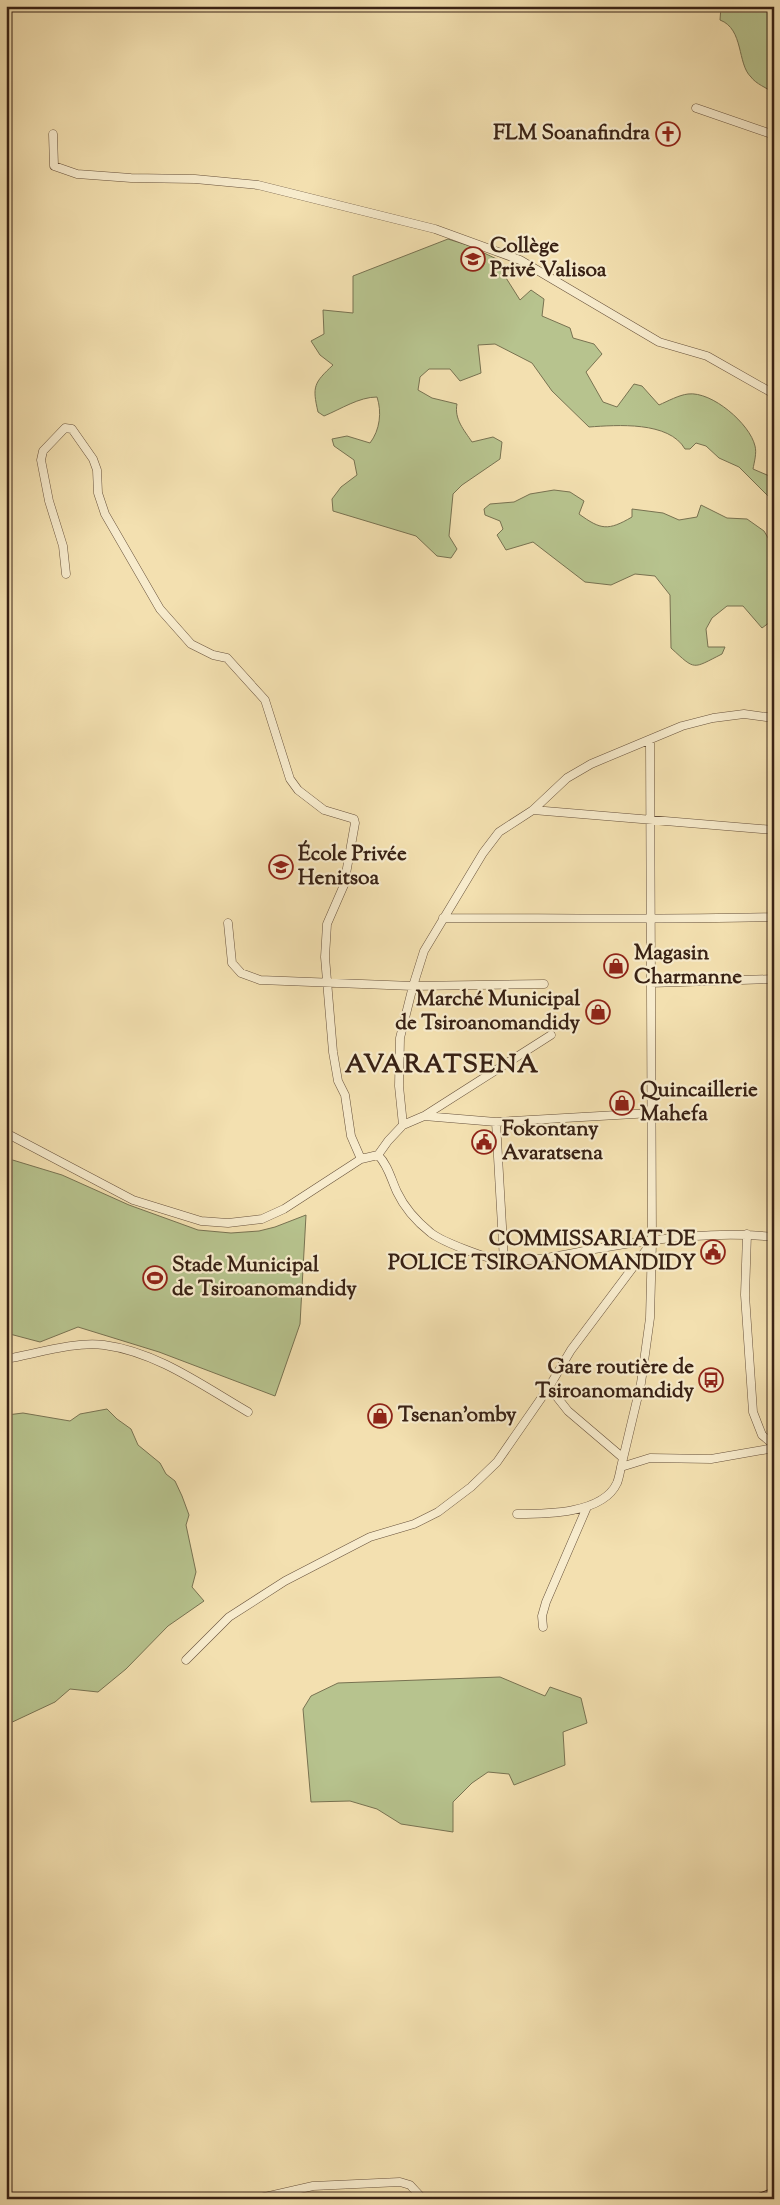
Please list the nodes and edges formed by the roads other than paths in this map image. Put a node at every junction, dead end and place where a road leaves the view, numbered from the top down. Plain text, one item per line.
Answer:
1 (696, 108) dead end
2 (53, 134) dead end
3 (774, 135) edge
4 (774, 394) edge
5 (66, 574) dead end
6 (774, 718) edge
7 (650, 740) junction
8 (534, 810) junction
9 (650, 820) junction
10 (774, 830) edge
11 (774, 917) edge
12 (443, 918) junction
13 (650, 920) junction
14 (228, 923) dead end
15 (774, 979) edge
16 (650, 982) junction
17 (327, 984) junction
18 (544, 984) dead end
19 (413, 986) junction
20 (551, 1035) dead end
21 (652, 1113) junction
22 (424, 1116) junction
23 (496, 1122) junction
24 (404, 1125) junction
25 (6, 1133) edge
26 (378, 1155) junction
27 (361, 1159) junction
28 (747, 1234) junction
29 (774, 1237) edge
30 (652, 1242) junction
31 (504, 1261) junction
32 (6, 1359) edge
33 (549, 1387) junction
34 (248, 1412) dead end
35 (774, 1447) edge
36 (622, 1457) junction
37 (621, 1467) junction
38 (587, 1506) junction
39 (517, 1514) dead end
40 (543, 1627) dead end
41 (186, 1660) dead end
42 (774, 2194) edge
43 (256, 2199) edge
44 (423, 2199) edge
45 (761, 2199) edge

1 - 3 street
2 - 4 street
5 - 17 street
6 - 7 street
7 - 8 street
7 - 9 street
8 - 9 street
8 - 12 street
9 - 10 street
9 - 13 street
11 - 13 street
12 - 13 street
12 - 19 street
13 - 16 street
14 - 17 street
15 - 16 street
16 - 21 street
17 - 19 street
17 - 27 street
18 - 19 street
19 - 24 street
20 - 22 street
21 - 23 street
21 - 30 street
22 - 23 street
22 - 24 street
23 - 31 street
24 - 26 street
25 - 27 street
26 - 27 street
26 - 31 street
28 - 29 street
28 - 30 street
28 - 35 street
30 - 31 street
30 - 33 street
30 - 36 street
32 - 34 street
33 - 36 street
33 - 41 street
35 - 37 street
36 - 37 street
37 - 38 street
38 - 39 street
38 - 40 street
42 - 45 main road
43 - 44 street

